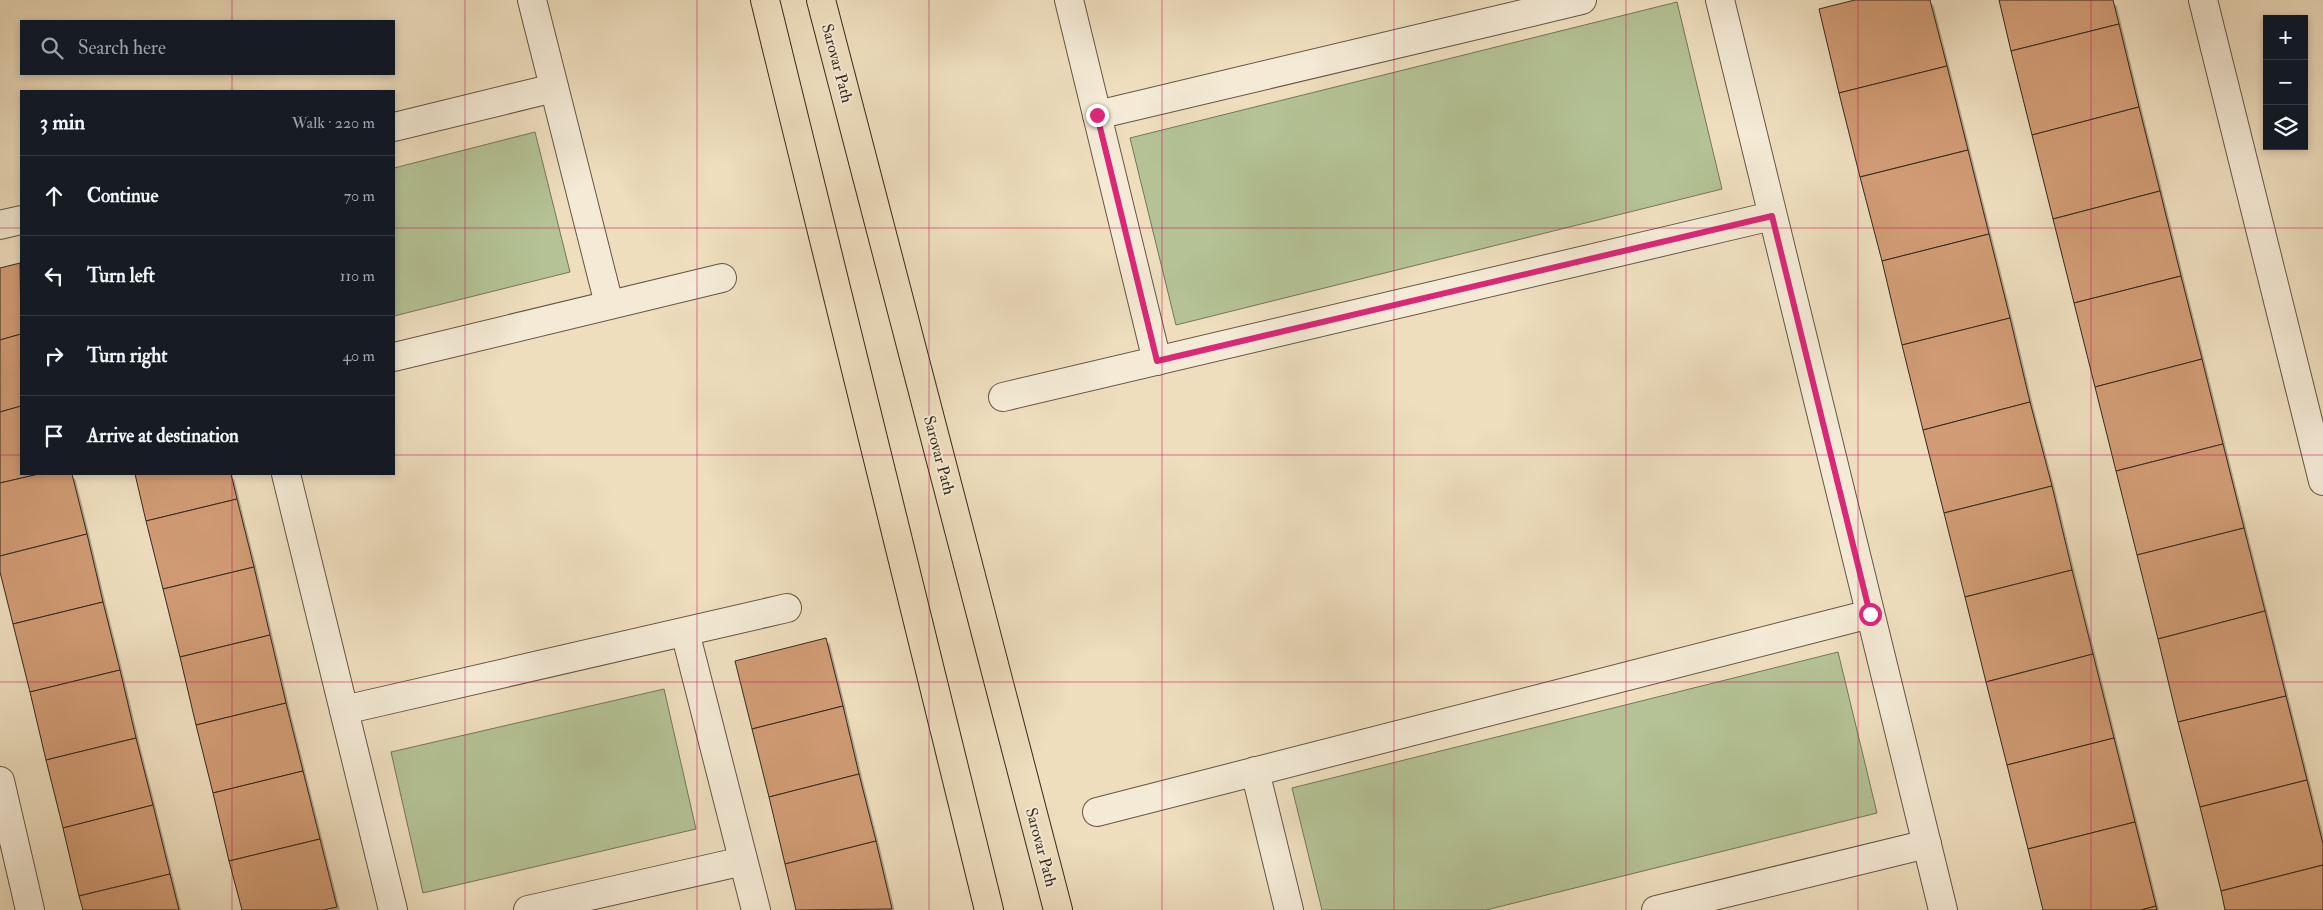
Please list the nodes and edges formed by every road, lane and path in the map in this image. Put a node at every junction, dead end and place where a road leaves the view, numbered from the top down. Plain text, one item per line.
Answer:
1 (532, 0) edge
2 (765, 0) edge
3 (822, 0) edge
4 (1069, 0) edge
5 (1582, 0) edge
6 (1720, 0) edge
7 (2203, 0) edge
8 (554, 88) junction
9 (1097, 115) junction
10 (395, 127) edge
11 (1772, 216) junction
12 (20, 220) edge
13 (0, 225) edge
14 (722, 278) dead end
15 (609, 304) junction
16 (395, 357) edge
17 (1157, 361) junction
18 (1003, 397) dead end
19 (286, 475) edge
20 (2323, 481) edge
21 (787, 608) dead end
22 (1870, 614) junction
23 (684, 632) junction
24 (344, 710) junction
25 (1255, 771) junction
26 (1, 792) edge
27 (1097, 812) dead end
28 (1927, 844) junction
29 (743, 861) junction
30 (30, 910) edge
31 (393, 910) edge
32 (528, 910) edge
33 (756, 910) edge
34 (989, 910) edge
35 (1058, 910) edge
36 (1289, 910) edge
37 (1656, 910) edge
38 (1943, 910) edge

1 - 8 street
2 - 34 main road
3 - 35 main road, Sarovar Path
4 - 9 street
5 - 9 street
6 - 11 street
7 - 20 street
8 - 10 street
8 - 15 street
9 - 17 street
11 - 17 street
11 - 22 street
12 - 13 street
14 - 15 street
15 - 16 street
17 - 18 street
19 - 24 street
21 - 23 street
22 - 25 street
22 - 28 street
23 - 24 street
23 - 29 street
24 - 31 street
25 - 27 street
25 - 36 street
26 - 30 street
28 - 37 street
28 - 38 street
29 - 32 street
29 - 33 street

